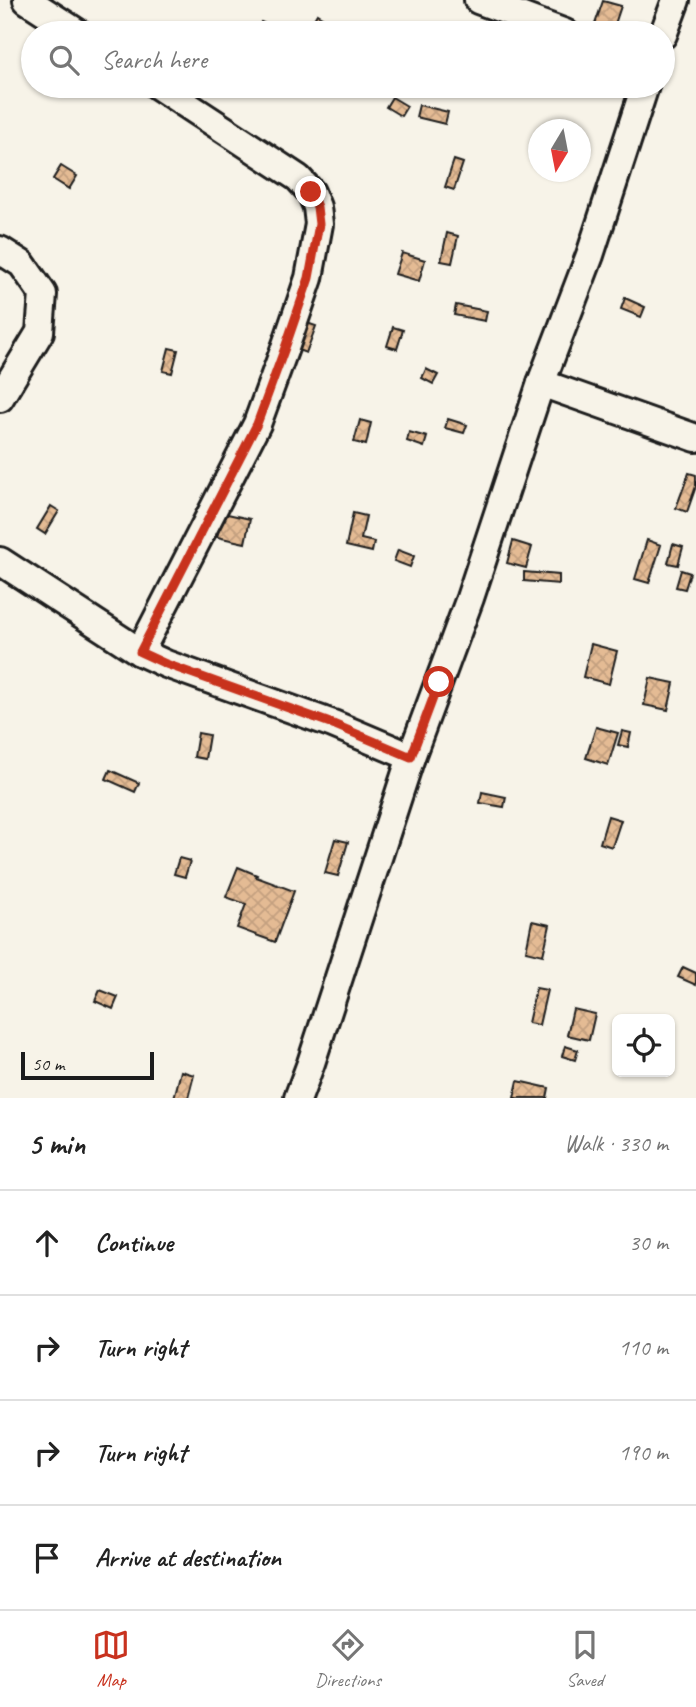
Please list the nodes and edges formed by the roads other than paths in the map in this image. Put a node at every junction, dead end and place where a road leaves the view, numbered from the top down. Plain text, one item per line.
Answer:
1 (27, 0) edge
2 (478, 0) edge
3 (676, 0) edge
4 (59, 21) edge
5 (533, 21) edge
6 (668, 21) edge
7 (176, 98) edge
8 (641, 98) edge
9 (0, 250) edge
10 (541, 383) junction
11 (0, 398) edge
12 (696, 438) edge
13 (0, 561) edge
14 (140, 652) junction
15 (411, 757) junction
16 (298, 1098) edge

1 - 4 street
2 - 5 street
3 - 6 street
7 - 14 street
8 - 10 street
9 - 11 street
10 - 12 street
10 - 15 street
13 - 14 street
14 - 15 street
15 - 16 street

